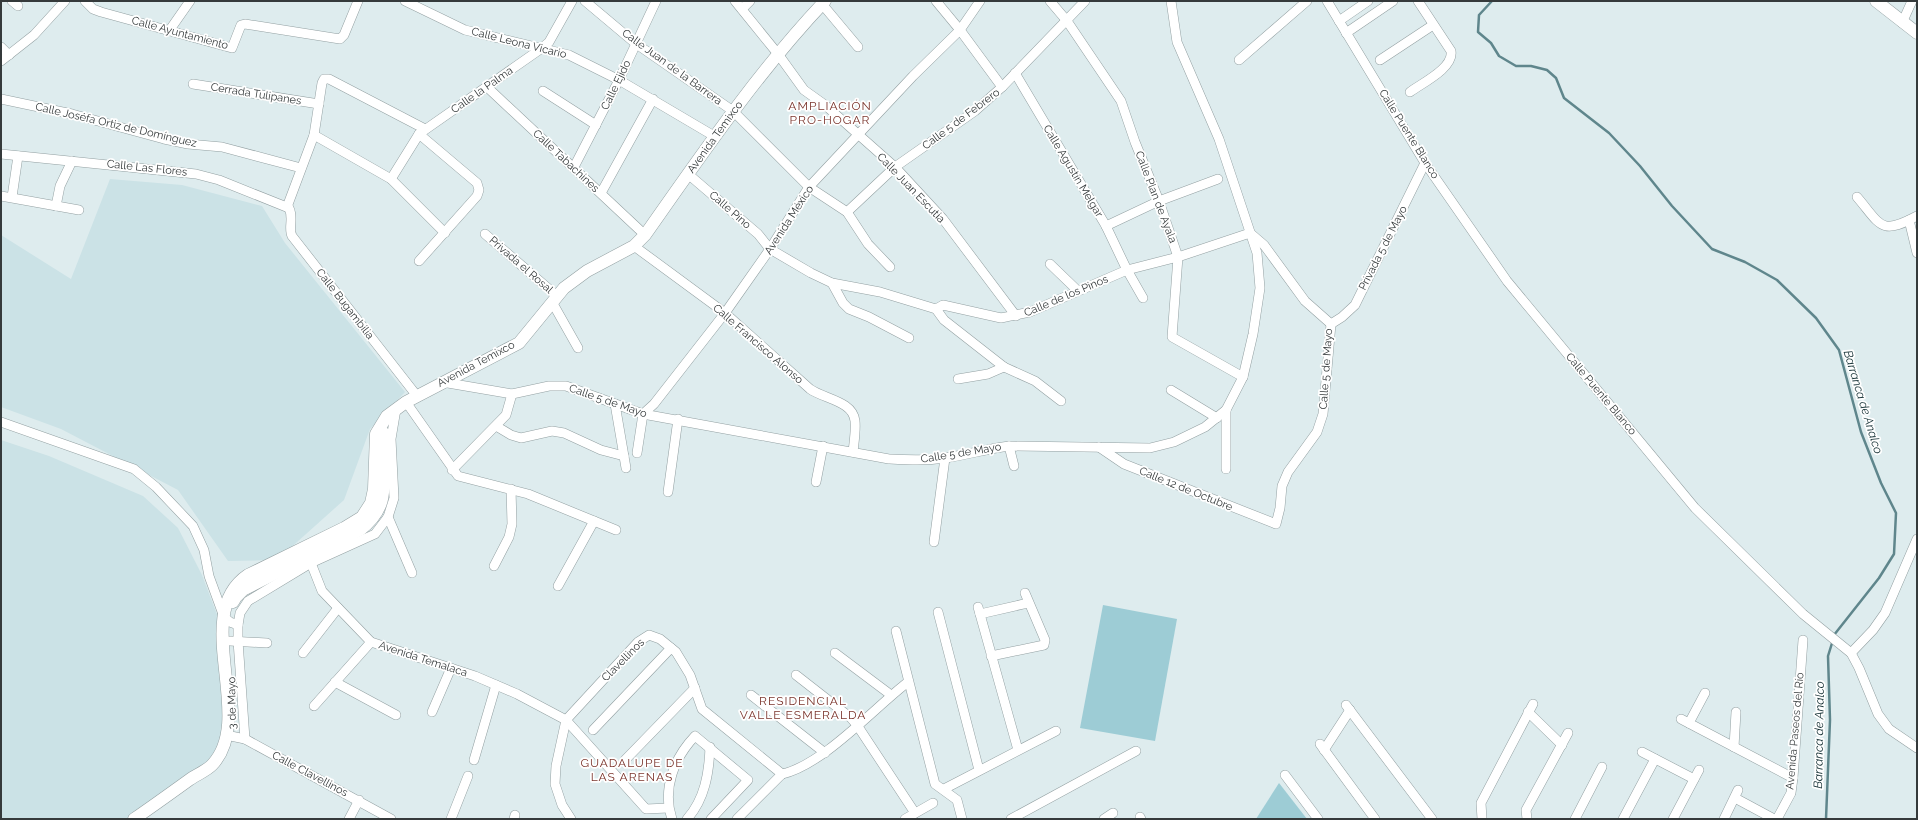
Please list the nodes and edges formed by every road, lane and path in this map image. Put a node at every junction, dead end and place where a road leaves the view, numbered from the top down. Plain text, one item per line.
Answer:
1 (65, 1) edge
2 (85, 1) edge
3 (190, 1) edge
4 (358, 1) edge
5 (405, 1) edge
6 (572, 1) edge
7 (585, 1) edge
8 (656, 1) edge
9 (735, 1) edge
10 (750, 1) edge
11 (936, 1) edge
12 (980, 1) edge
13 (1050, 1) edge
14 (1085, 1) edge
15 (1170, 1) edge
16 (1307, 1) edge
17 (1327, 1) edge
18 (1368, 1) edge
19 (1393, 1) edge
20 (1418, 1) edge
21 (1876, 1) edge
22 (1912, 1) edge
23 (823, 3) edge
24 (742, 9) junction
25 (1067, 21) junction
26 (1339, 21) junction
27 (1902, 23) junction
28 (1433, 25) junction
29 (169, 30) junction
30 (960, 30) junction
31 (1346, 32) junction
32 (1917, 33) edge
33 (635, 43) junction
34 (1, 47) edge
35 (858, 47) dead end
36 (542, 48) junction
37 (9, 54) junction
38 (778, 54) junction
39 (1239, 60) dead end
40 (1380, 60) dead end
41 (1, 61) edge
42 (1015, 73) junction
43 (620, 80) junction
44 (193, 84) dead end
45 (487, 87) junction
46 (1002, 87) junction
47 (543, 91) dead end
48 (1410, 92) dead end
49 (1, 99) edge
50 (653, 99) junction
51 (319, 104) junction
52 (733, 110) junction
53 (596, 126) junction
54 (422, 132) junction
55 (858, 135) junction
56 (314, 136) junction
57 (714, 136) junction
58 (1, 154) edge
59 (18, 156) junction
60 (72, 161) junction
61 (1425, 163) junction
62 (574, 167) junction
63 (895, 167) junction
64 (301, 168) junction
65 (688, 174) junction
66 (391, 179) junction
67 (1218, 179) dead end
68 (809, 187) junction
69 (601, 193) junction
70 (1, 196) edge
71 (1857, 196) dead end
72 (12, 197) junction
73 (1159, 201) junction
74 (56, 206) junction
75 (286, 207) junction
76 (78, 210) dead end
77 (847, 212) junction
78 (1913, 218) edge
79 (1106, 226) junction
80 (445, 233) junction
81 (1250, 233) junction
82 (485, 234) dead end
83 (645, 235) junction
84 (634, 246) junction
85 (770, 249) junction
86 (1917, 253) edge
87 (1178, 257) junction
88 (419, 261) dead end
89 (1050, 264) dead end
90 (890, 267) dead end
91 (1126, 270) junction
92 (832, 283) junction
93 (1077, 290) junction
94 (1143, 298) dead end
95 (554, 299) junction
96 (936, 309) junction
97 (726, 313) junction
98 (1016, 316) junction
99 (1331, 324) junction
100 (910, 338) dead end
101 (578, 348) dead end
102 (1004, 367) junction
103 (1243, 377) junction
104 (958, 379) dead end
105 (442, 382) junction
106 (1171, 390) dead end
107 (512, 394) junction
108 (411, 399) junction
109 (1061, 401) dead end
110 (615, 404) junction
111 (1226, 410) junction
112 (392, 413) junction
113 (643, 414) junction
114 (1217, 418) junction
115 (678, 419) junction
116 (1, 422) edge
117 (496, 426) junction
118 (823, 446) junction
119 (1009, 446) junction
120 (1099, 447) junction
121 (853, 452) junction
122 (637, 453) dead end
123 (624, 456) junction
124 (945, 458) junction
125 (1014, 466) dead end
126 (626, 468) dead end
127 (1226, 469) dead end
128 (452, 470) junction
129 (816, 482) dead end
130 (511, 489) junction
131 (668, 492) dead end
132 (388, 517) junction
133 (594, 520) junction
134 (1276, 524) joint
135 (616, 530) dead end
136 (1917, 539) edge
137 (934, 542) dead end
138 (311, 563) junction
139 (494, 566) dead end
140 (412, 573) dead end
141 (558, 586) dead end
142 (1025, 593) dead end
143 (1028, 603) junction
144 (338, 608) junction
145 (938, 612) dead end
146 (230, 621) junction
147 (896, 631) dead end
148 (1803, 640) dead end
149 (234, 641) junction
150 (371, 642) junction
151 (267, 643) dead end
152 (671, 648) junction
153 (834, 653) dead end
154 (1851, 653) junction
155 (303, 654) dead end
156 (992, 656) junction
157 (451, 668) junction
158 (796, 675) dead end
159 (335, 682) junction
160 (908, 682) junction
161 (496, 685) junction
162 (695, 688) junction
163 (1705, 693) dead end
164 (751, 695) dead end
165 (891, 695) junction
166 (1533, 704) dead end
167 (314, 706) dead end
168 (432, 712) dead end
169 (1528, 712) junction
170 (1736, 712) dead end
171 (396, 715) dead end
172 (566, 720) junction
173 (857, 725) junction
174 (593, 730) dead end
175 (1056, 731) dead end
176 (1568, 733) dead end
177 (230, 736) junction
178 (245, 739) junction
179 (1562, 745) junction
180 (710, 747) junction
181 (1734, 747) junction
182 (1917, 748) edge
183 (1018, 750) junction
184 (1136, 751) dead end
185 (1642, 752) dead end
186 (825, 753) junction
187 (1655, 759) junction
188 (474, 760) dead end
189 (625, 760) dead end
190 (1602, 767) dead end
191 (979, 770) junction
192 (1699, 770) dead end
193 (782, 774) junction
194 (1285, 775) dead end
195 (468, 776) dead end
196 (1793, 778) junction
197 (1694, 779) junction
198 (944, 789) junction
199 (359, 800) junction
200 (933, 803) dead end
201 (668, 808) junction
202 (915, 813) junction
203 (1113, 813) dead end
204 (134, 819) edge
205 (146, 819) edge
206 (349, 819) edge
207 (391, 819) edge
208 (451, 819) edge
209 (571, 819) edge
210 (672, 819) edge
211 (687, 819) edge
212 (711, 819) edge
213 (737, 819) edge
214 (905, 819) edge
215 (962, 819) edge
216 (1011, 819) edge
217 (1104, 819) edge
218 (1318, 819) edge
219 (1375, 819) edge
220 (1432, 819) edge
221 (1482, 819) edge
222 (1527, 819) edge
223 (1575, 819) edge
224 (1623, 819) edge
225 (1673, 819) edge
226 (1724, 819) edge
227 (1776, 819) edge

1 - 37 street
2 - 29 street, Calle Ayuntamiento
3 - 29 street
4 - 29 street, Calle Ayuntamiento
5 - 36 street, Calle Leona Vicario
6 - 36 street, Calle la Palma
7 - 33 street, Calle Juan de la Barrera
8 - 33 street, Calle Ejido
9 - 24 street, Calle Juan Escutia
10 - 24 street
11 - 30 street
12 - 30 street, Avenida México
13 - 25 street, Calle Plan de Ayala
14 - 25 street, Calle 5 de Febrero
15 - 81 street, Calle 5 de Mayo
16 - 39 street
17 - 26 street, Calle Puente Blanco
18 - 26 street
19 - 31 street
20 - 28 street
21 - 27 main road
22 - 27 street
23 - 35 street
23 - 38 main road, Avenida Temixco
24 - 38 street, Calle Juan Escutia
25 - 42 street, Calle 5 de Febrero
25 - 73 street, Calle Plan de Ayala
26 - 31 street, Calle Puente Blanco
27 - 32 main road
28 - 40 street
28 - 48 street
30 - 46 street
30 - 55 street, Avenida México
31 - 61 street, Calle Puente Blanco
33 - 43 street, Calle Ejido
33 - 52 street, Calle Juan de la Barrera
34 - 37 street
36 - 43 street, Calle Leona Vicario
36 - 45 street, Calle la Palma
37 - 41 street
38 - 52 main road, Avenida Temixco
38 - 55 street, Calle Juan Escutia
42 - 46 street, Calle 5 de Febrero
42 - 79 street, Calle Agustín Melgar
43 - 50 street, Calle Leona Vicario
43 - 53 street, Calle Ejido
44 - 51 street, Cerrada Tulipanes
45 - 54 street, Calle la Palma
45 - 62 street, Calle Tabachines
46 - 63 street, Calle 5 de Febrero
47 - 53 street
49 - 64 street, Calle Joséfa Ortiz de Domínguez
50 - 57 street, Calle Leona Vicario
50 - 69 street
51 - 54 street
51 - 56 street
52 - 57 main road, Avenida Temixco
52 - 68 street, Calle Juan de la Barrera
53 - 62 street, Calle Ejido
54 - 66 street, Calle la Palma
54 - 80 street
55 - 63 street, Calle Juan Escutia
55 - 68 street, Avenida México
56 - 64 street
56 - 66 street
57 - 65 main road, Avenida Temixco
58 - 59 street, Calle Las Flores
59 - 60 street, Calle Las Flores
59 - 72 street
60 - 74 street
60 - 75 street, Calle Las Flores
61 - 99 street, Privada 5 de Mayo
61 - 154 street, Calle Puente Blanco
62 - 69 street, Calle Tabachines
63 - 77 street, Calle 5 de Febrero
63 - 98 street, Calle Juan Escutia
64 - 75 street
65 - 83 main road, Avenida Temixco
65 - 85 street, Calle Pino
66 - 80 street
67 - 73 street
68 - 77 street, Calle Juan de la Barrera
68 - 85 street, Avenida México
69 - 83 street, Calle Tabachines
70 - 72 street
71 - 78 street
72 - 74 street
73 - 79 street
73 - 87 street, Calle Plan de Ayala
74 - 76 street
75 - 108 street, Calle Bugambilia
77 - 90 street
78 - 86 street
79 - 91 street, Calle Agustín Melgar
80 - 88 street
81 - 87 street, Calle de los Pinos
81 - 99 street, Calle 5 de Mayo
81 - 103 street, Calle 5 de Mayo
82 - 95 street, Privada el Rosal
83 - 84 main road, Avenida Temixco
84 - 95 main road, Avenida Temixco
84 - 97 street, Calle Francisco Alonso
85 - 92 street, Calle de los Pinos
85 - 97 street, Avenida México
87 - 91 street, Calle de los Pinos
87 - 103 street, Calle Plan de Ayala
89 - 93 street
91 - 93 street, Calle de los Pinos
91 - 94 street, Calle Agustín Melgar
92 - 96 street, Calle de los Pinos
92 - 100 street
93 - 98 street, Calle de los Pinos
95 - 101 street, Privada el Rosal
95 - 105 main road, Avenida Temixco
96 - 98 street, Calle de los Pinos
96 - 102 street
97 - 113 street, Avenida México
97 - 121 street, Calle Francisco Alonso
99 - 134 street, Calle 5 de Mayo
102 - 104 street
102 - 109 street
103 - 111 street, Calle 5 de Mayo
105 - 107 street, Calle 5 de Mayo
105 - 108 main road, Avenida Temixco
106 - 114 street
107 - 110 street, Calle 5 de Mayo
107 - 117 street
108 - 112 main road, Avenida Temixco
108 - 128 street
110 - 113 street, Calle 5 de Mayo
110 - 123 street
111 - 114 street, Calle 5 de Mayo
111 - 127 street
112 - 132 street
112 - 146 main road, 3 de Mayo
112 - 146 main road
113 - 115 street, Calle 5 de Mayo
113 - 122 street
114 - 120 street, Calle 5 de Mayo
115 - 118 street, Calle 5 de Mayo
115 - 131 street
116 - 146 street
117 - 123 street
117 - 128 street
118 - 121 street, Calle 5 de Mayo
118 - 129 street
119 - 120 street, Calle 5 de Mayo
119 - 124 street, Calle 5 de Mayo
119 - 125 street
120 - 134 street, Calle 12 de Octubre
121 - 124 street, Calle 5 de Mayo
123 - 126 street
124 - 137 street
128 - 130 street
130 - 133 street
130 - 139 street
132 - 138 street
132 - 140 street
133 - 135 street
133 - 141 street
136 - 154 street
138 - 144 street, Avenida Temalaca
138 - 146 street
142 - 143 street
143 - 156 street
143 - 156 street
144 - 150 street, Avenida Temalaca
144 - 155 street
145 - 191 street
146 - 149 main road, 3 de Mayo
146 - 177 main road
147 - 160 street
148 - 196 street, Avenida Paseos del Río
149 - 151 street
149 - 177 main road, 3 de Mayo
149 - 178 street
150 - 157 street, Avenida Temalaca
150 - 159 street
152 - 162 street, Clavellinos
152 - 172 street, Clavellinos
152 - 174 street
153 - 165 street
154 - 182 street, Calle Puente Blanco
156 - 183 street
157 - 161 street, Avenida Temalaca
157 - 168 street
158 - 173 street
159 - 167 street
159 - 171 street
160 - 165 street
160 - 198 street
161 - 172 street, Avenida Temalaca
161 - 188 street
162 - 189 street
162 - 193 street, Clavellinos
163 - 181 street
164 - 186 street
165 - 173 street
166 - 169 street
169 - 179 street
169 - 221 street
170 - 181 street
172 - 201 street
172 - 209 street
173 - 186 street
173 - 202 street
175 - 183 street
176 - 179 street
177 - 178 street, Calle Clavellinos
177 - 204 main road
177 - 205 main road, 3 de Mayo
178 - 199 street, Calle Clavellinos
179 - 222 street
180 - 201 street
180 - 211 street
180 - 212 street
181 - 196 street
183 - 191 street
184 - 216 street
185 - 187 street
186 - 193 street
187 - 197 street
187 - 224 street
190 - 223 street
191 - 198 street
192 - 197 street
193 - 213 street
194 - 218 street
195 - 208 street
196 - 227 street, Avenida Paseos del Río
197 - 225 street
198 - 215 street
199 - 206 street
199 - 207 street, Calle Clavellinos
200 - 202 street
201 - 210 street
202 - 214 street
203 - 217 street
219 - 220 street
226 - 227 street

